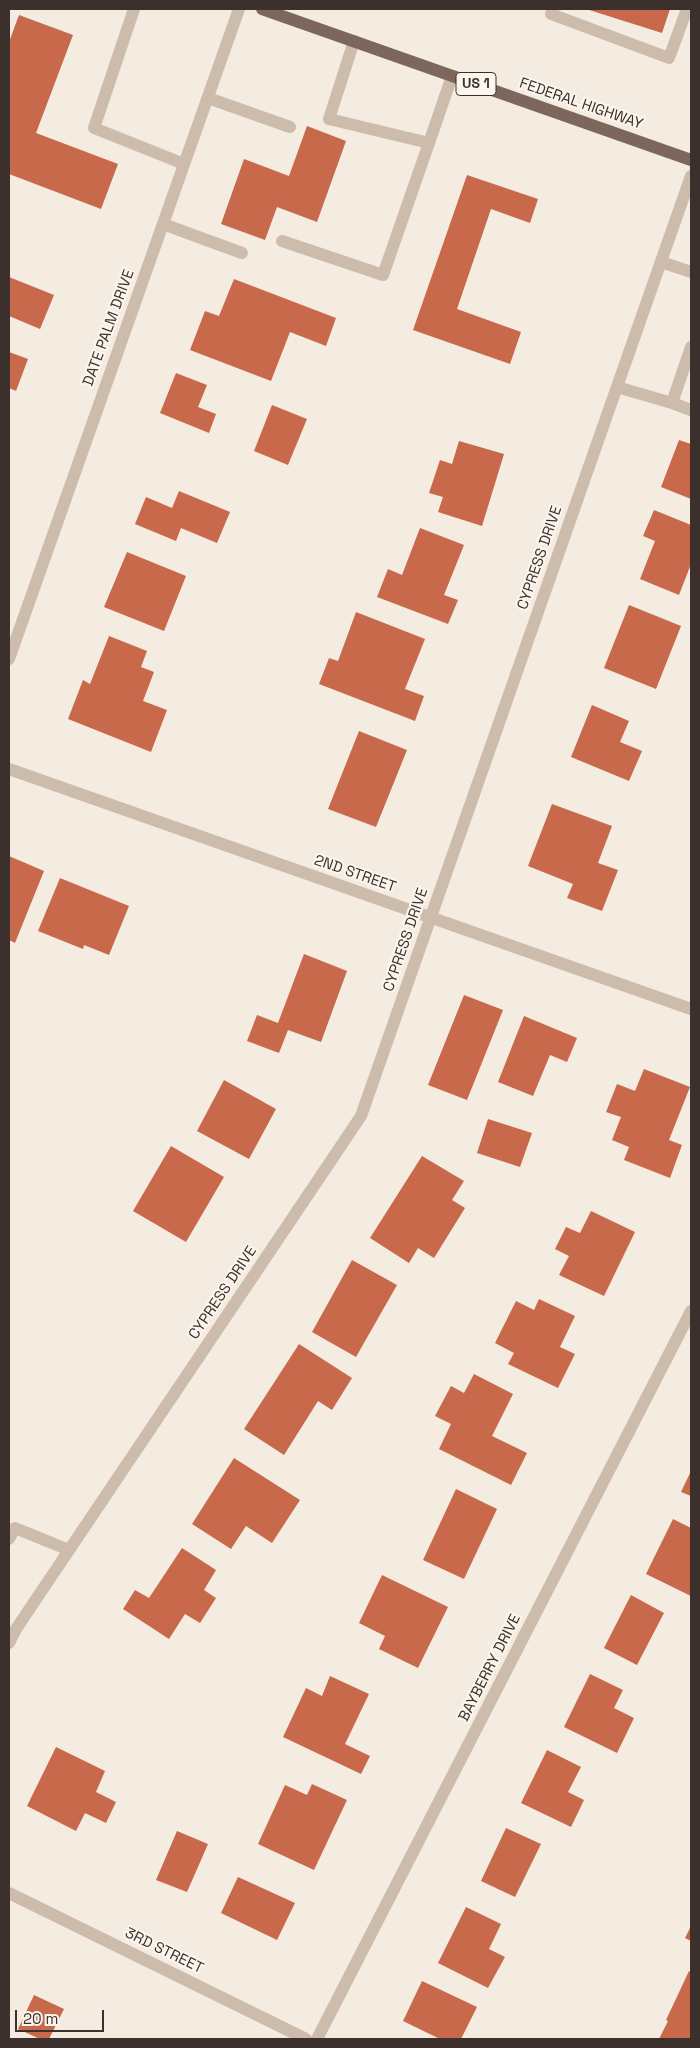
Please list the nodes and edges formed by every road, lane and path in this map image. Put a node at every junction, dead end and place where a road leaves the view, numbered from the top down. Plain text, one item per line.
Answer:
1 (134, 9) edge
2 (239, 9) edge
3 (262, 9) edge
4 (553, 9) edge
5 (687, 9) edge
6 (354, 41) junction
7 (452, 76) junction
8 (208, 98) junction
9 (290, 127) dead end
10 (429, 143) junction
11 (691, 160) edge
12 (184, 164) junction
13 (691, 176) edge
14 (163, 224) junction
15 (282, 241) dead end
16 (242, 253) dead end
17 (661, 262) junction
18 (691, 272) edge
19 (691, 347) edge
20 (617, 387) junction
21 (672, 403) junction
22 (691, 410) edge
23 (9, 659) edge
24 (9, 769) edge
25 (432, 918) junction
26 (691, 1008) edge
27 (691, 1311) edge
28 (11, 1531) edge
29 (69, 1550) junction
30 (9, 1643) edge
31 (9, 1893) edge
32 (306, 2039) edge
33 (317, 2039) edge

1 - 12 street
2 - 8 street, DATE PALM DRIVE
3 - 6 main road, FEDERAL HIGHWAY / US 1
4 - 5 street
6 - 7 main road, FEDERAL HIGHWAY / US 1
6 - 10 street
7 - 10 street
7 - 11 main road, FEDERAL HIGHWAY / US 1
8 - 9 street
8 - 12 street, DATE PALM DRIVE
10 - 15 street
12 - 14 street, DATE PALM DRIVE
13 - 17 street, CYPRESS DRIVE
14 - 16 street
14 - 23 street, DATE PALM DRIVE
17 - 18 street
17 - 20 street, CYPRESS DRIVE
19 - 21 street
20 - 21 street
20 - 25 street, CYPRESS DRIVE
21 - 22 street
24 - 25 street, 2ND STREET
25 - 26 street, 2ND STREET
25 - 29 street, CYPRESS DRIVE
27 - 33 street, BAYBERRY DRIVE
28 - 29 street
29 - 30 street, CYPRESS DRIVE
31 - 32 street, 3RD STREET

